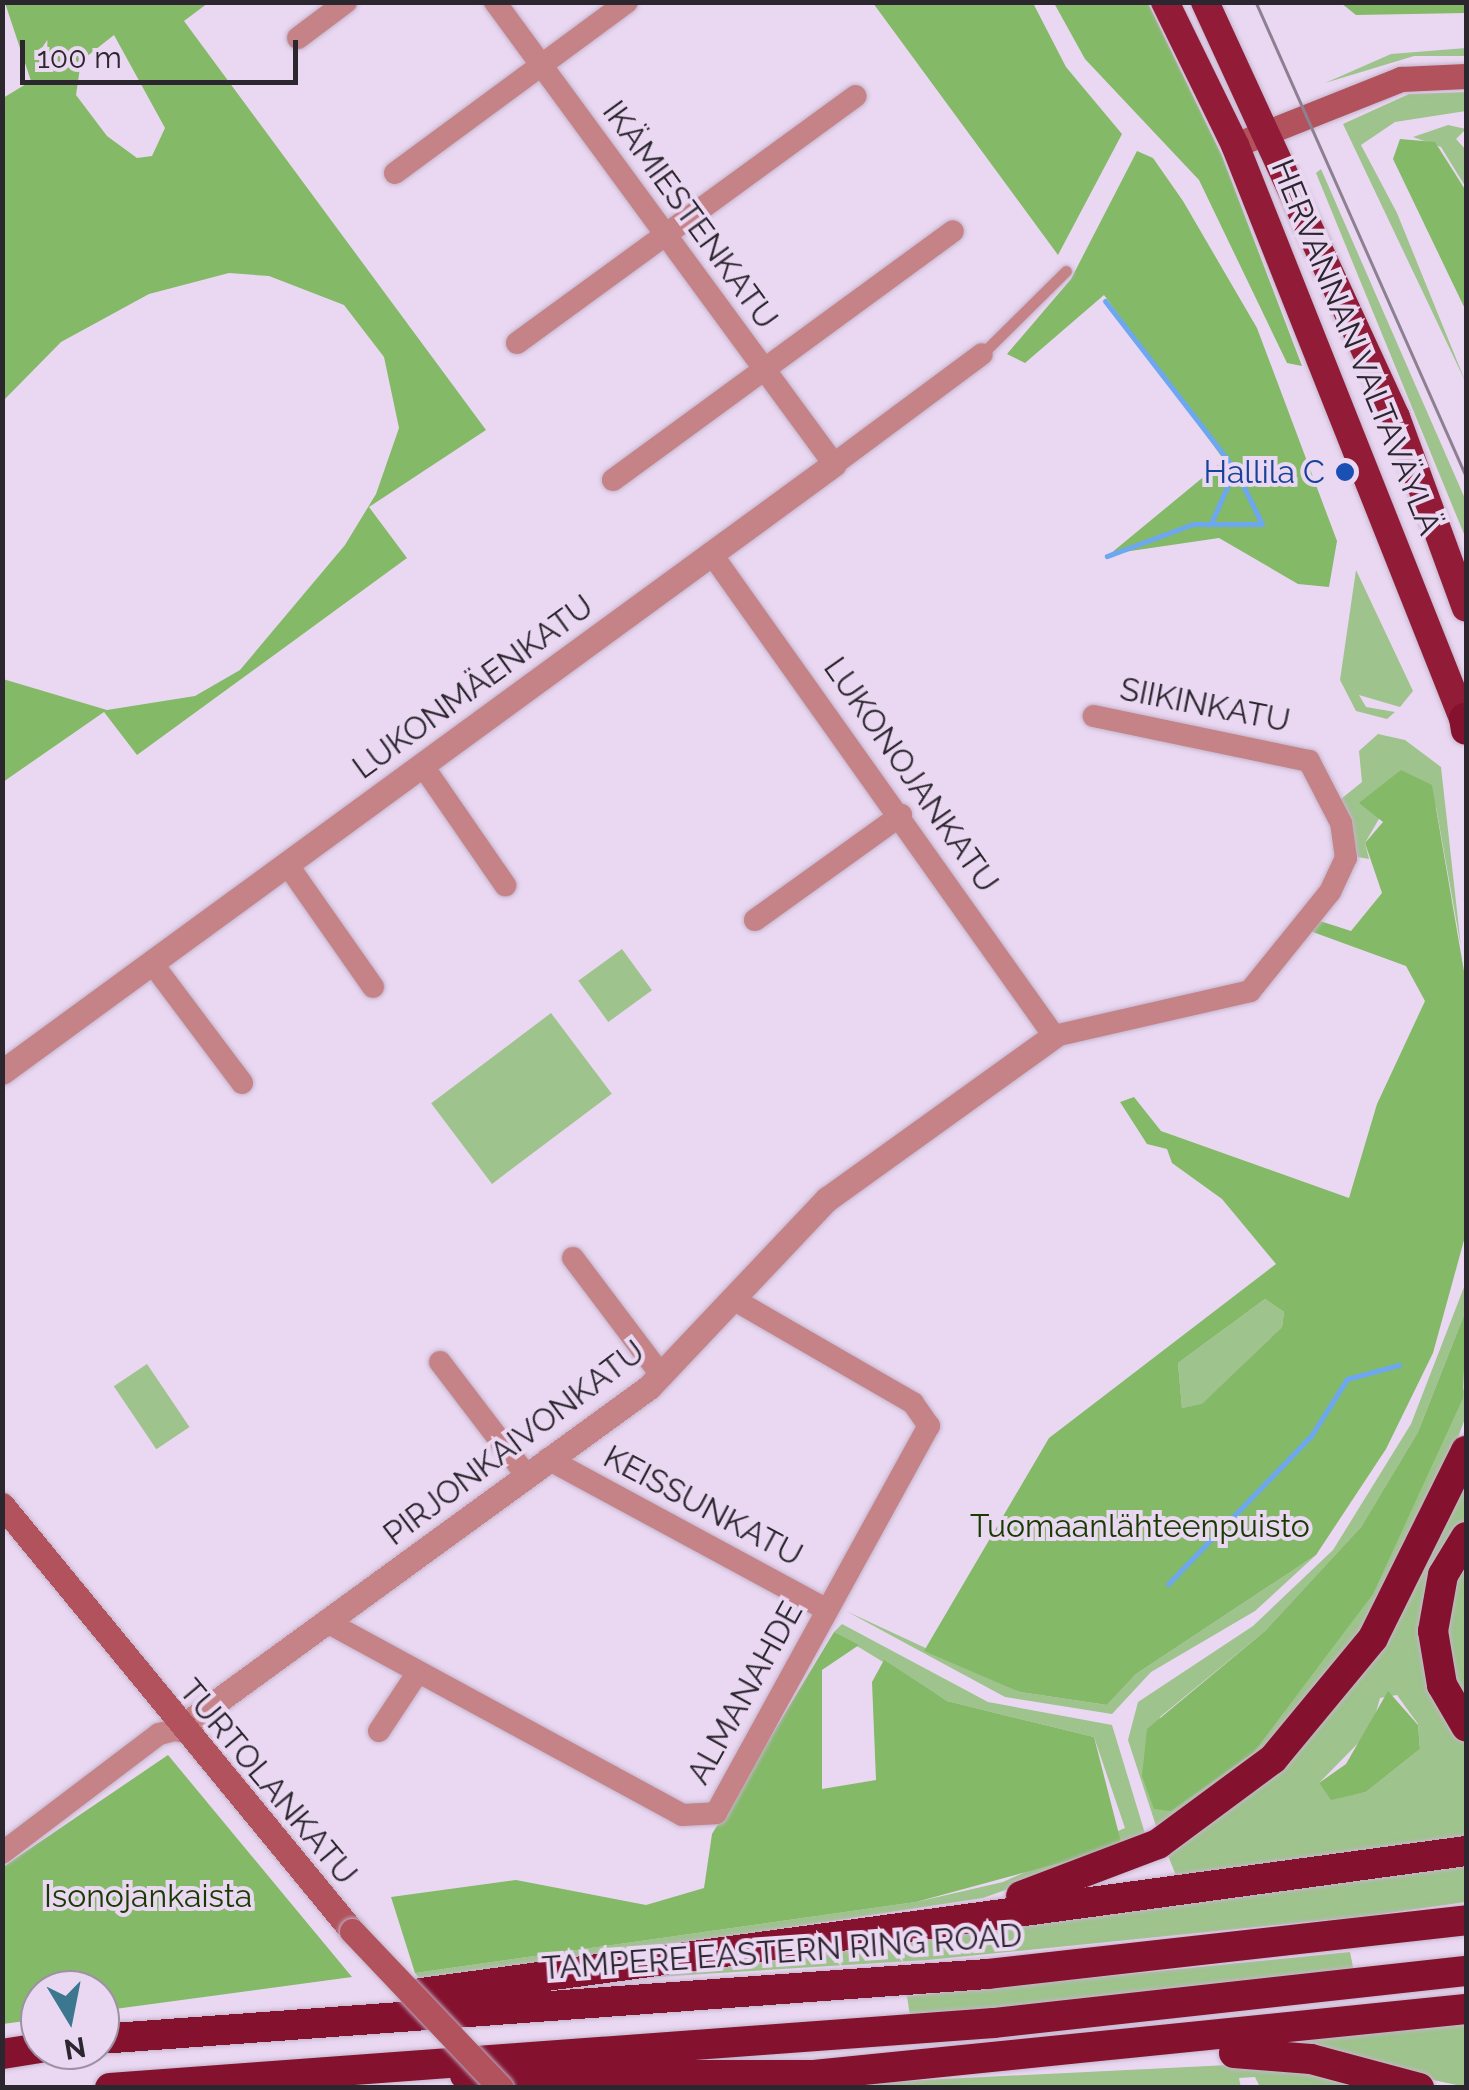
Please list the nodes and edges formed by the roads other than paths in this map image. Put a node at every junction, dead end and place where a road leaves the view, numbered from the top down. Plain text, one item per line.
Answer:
1 (346, 2) edge
2 (495, 2) edge
3 (627, 2) edge
4 (1165, 2) edge
5 (1205, 2) edge
6 (298, 38) dead end
7 (540, 66) junction
8 (1466, 76) edge
9 (856, 96) dead end
10 (1268, 132) junction
11 (1235, 145) junction
12 (394, 173) dead end
13 (953, 231) dead end
14 (664, 234) junction
15 (1066, 272) dead end
16 (517, 344) dead end
17 (982, 354) joint
18 (762, 369) junction
19 (834, 464) junction
20 (613, 480) dead end
21 (711, 553) junction
22 (1466, 608) edge
23 (1094, 716) dead end
24 (1465, 724) edge
25 (422, 766) junction
26 (901, 815) junction
27 (288, 864) junction
28 (506, 884) dead end
29 (755, 920) dead end
30 (152, 963) junction
31 (373, 987) dead end
32 (1054, 1036) junction
33 (2, 1072) edge
34 (242, 1084) dead end
35 (573, 1258) dead end
36 (733, 1299) junction
37 (440, 1362) dead end
38 (662, 1376) junction
39 (1466, 1452) edge
40 (548, 1459) junction
41 (526, 1475) junction
42 (2, 1505) edge
43 (1466, 1536) edge
44 (828, 1610) junction
45 (327, 1622) junction
46 (418, 1672) junction
47 (1466, 1726) edge
48 (179, 1729) junction
49 (379, 1731) dead end
50 (1466, 1851) edge
51 (2, 1853) edge
52 (1466, 1920) edge
53 (925, 1924) junction
54 (1466, 1971) edge
55 (1466, 2009) edge
56 (216, 2026) junction
57 (120, 2037) edge
58 (1192, 2043) junction
59 (292, 2069) junction
60 (110, 2088) edge
61 (501, 2088) edge
62 (1419, 2088) edge

1 - 6 street
2 - 7 street, IKÄMIESTENKATU
3 - 7 street
4 - 11 highway, HERVANNAN VALTAVÄYLÄ
5 - 10 highway, HERVANNAN VALTAVÄYLÄ
7 - 12 street
7 - 14 street, IKÄMIESTENKATU
8 - 10 main road
9 - 14 street
10 - 11 main road
10 - 22 highway, HERVANNAN VALTAVÄYLÄ
11 - 24 highway, HERVANNAN VALTAVÄYLÄ
13 - 18 street
14 - 16 street
14 - 18 street, IKÄMIESTENKATU
15 - 17 lane
17 - 19 street, LUKONMÄENKATU
18 - 19 street, IKÄMIESTENKATU
18 - 20 street
19 - 21 street, LUKONMÄENKATU
21 - 25 street, LUKONMÄENKATU
21 - 26 street, LUKONOJANKATU
23 - 32 street, SIIKINKATU
25 - 27 street, LUKONMÄENKATU
25 - 28 street
26 - 29 street
26 - 32 street, LUKONOJANKATU
27 - 30 street, LUKONMÄENKATU
27 - 31 street
30 - 33 street, LUKONMÄENKATU
30 - 34 street
32 - 36 street, PIRJONKAIVONKATU
35 - 38 street
36 - 38 street, PIRJONKAIVONKATU
36 - 44 street, ALMANAHDE
37 - 41 street
38 - 40 street, PIRJONKAIVONKATU
39 - 53 highway
40 - 41 street, PIRJONKAIVONKATU
40 - 44 street, KEISSUNKATU
41 - 45 street, PIRJONKAIVONKATU
42 - 48 main road, TURTOLANKATU
43 - 47 highway
44 - 46 street, ALMANAHDE
45 - 46 street, ALMANAHDE
45 - 48 street, PIRJONKAIVONKATU
46 - 49 street
48 - 51 street
48 - 61 main road, TURTOLANKATU, bridge
50 - 53 highway
52 - 56 highway, TAMPERE EASTERN RING ROAD
53 - 56 highway
54 - 59 highway
55 - 58 highway
56 - 57 highway, TAMPERE EASTERN RING ROAD
58 - 59 highway
58 - 62 highway
59 - 60 highway

